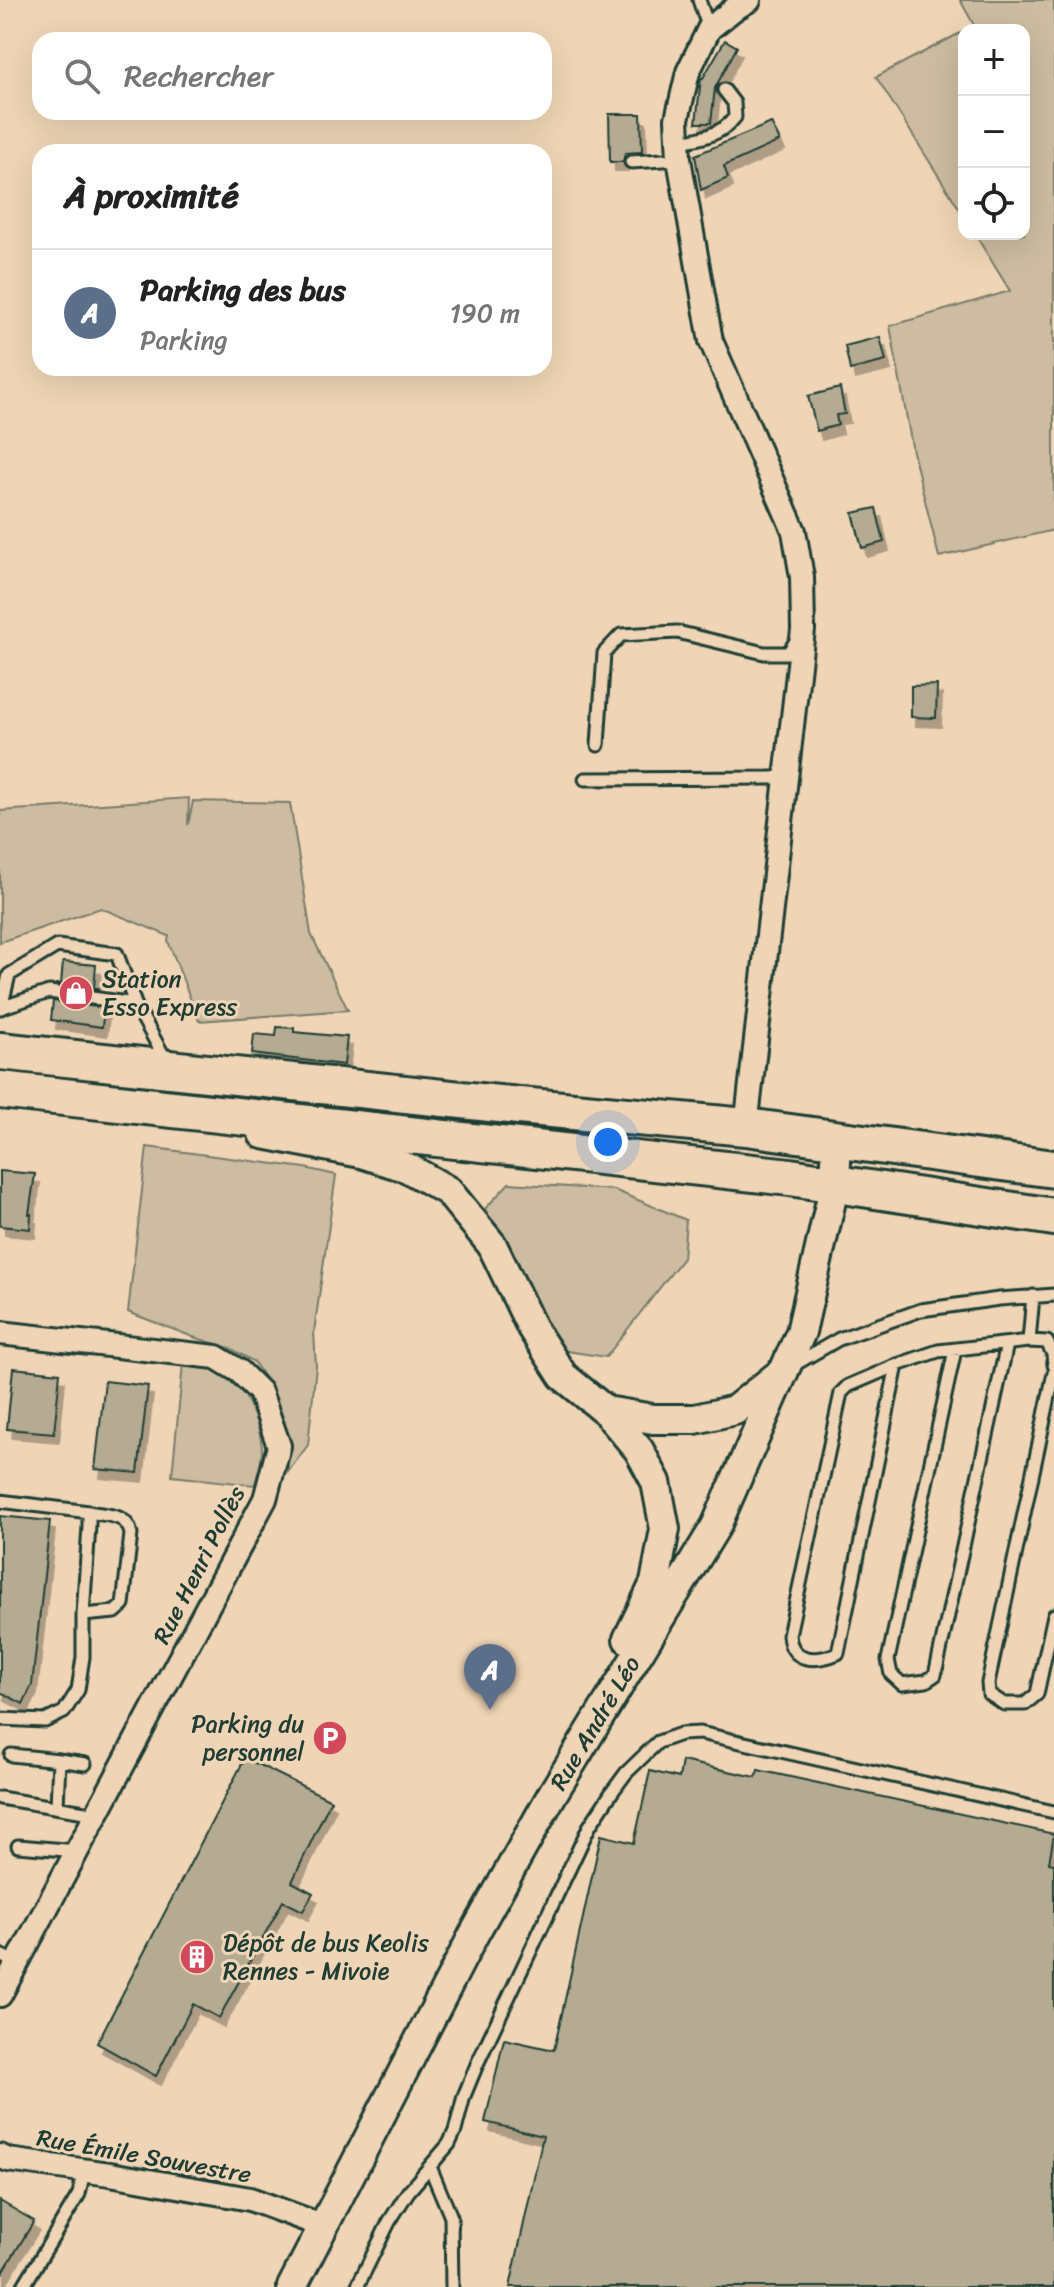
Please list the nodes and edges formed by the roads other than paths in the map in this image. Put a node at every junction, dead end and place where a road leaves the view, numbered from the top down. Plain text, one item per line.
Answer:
1 (699, 0) edge
2 (749, 0) edge
3 (709, 29) junction
4 (724, 90) dead end
5 (679, 150) junction
6 (631, 162) dead end
7 (803, 630) junction
8 (598, 745) dead end
9 (787, 774) junction
10 (585, 779) dead end
11 (135, 1004) junction
12 (0, 1008) edge
13 (0, 1051) edge
14 (171, 1070) junction
15 (0, 1090) edge
16 (196, 1111) junction
17 (746, 1127) junction
18 (837, 1139) junction
19 (1054, 1169) edge
20 (835, 1183) junction
21 (1054, 1217) edge
22 (1054, 1295) edge
23 (1033, 1296) junction
24 (0, 1333) edge
25 (1029, 1341) junction
26 (1007, 1344) junction
27 (955, 1350) junction
28 (897, 1365) junction
29 (1054, 1365) edge
30 (786, 1369) junction
31 (1054, 1373) edge
32 (606, 1411) junction
33 (0, 1501) edge
34 (89, 1512) junction
35 (83, 1615) junction
36 (1054, 1615) edge
37 (613, 1692) junction
38 (0, 1719) edge
39 (11, 1755) dead end
40 (59, 1760) junction
41 (85, 1764) dead end
42 (0, 1798) edge
43 (57, 1807) junction
44 (1054, 1812) edge
45 (97, 1814) junction
46 (18, 1846) dead end
47 (77, 1851) junction
48 (9, 1959) edge
49 (0, 1995) edge
50 (0, 2156) edge
51 (430, 2167) junction
52 (84, 2171) junction
53 (323, 2226) junction
54 (23, 2287) edge
55 (292, 2287) edge
56 (357, 2287) edge
57 (452, 2287) edge

1 - 3 lane
2 - 3 street
3 - 5 street
4 - 5 lane
5 - 6 lane
5 - 7 street
7 - 8 lane
7 - 9 street
9 - 10 lane
9 - 17 street
11 - 12 lane
11 - 12 lane
11 - 14 lane
13 - 14 main road
14 - 17 main road
15 - 16 main road
16 - 20 main road
16 - 32 street
17 - 18 main road
18 - 19 main road
18 - 20 street, Rue André Léo
20 - 21 main road
20 - 30 street, Rue André Léo
22 - 23 lane
23 - 25 lane
23 - 30 lane
24 - 45 street, Rue Henri Pollès
25 - 26 lane
25 - 29 lane
26 - 27 lane
26 - 27 lane
27 - 28 lane
28 - 28 lane
30 - 32 street
30 - 37 street, Rue André Léo
31 - 36 lane
32 - 37 street
33 - 34 lane
34 - 35 lane
34 - 35 lane
35 - 38 lane
37 - 53 street, Rue André Léo
39 - 40 lane
40 - 41 lane
40 - 43 lane
42 - 43 lane
43 - 45 lane
44 - 51 lane
45 - 47 street, Rue Henri Pollès
46 - 47 lane
47 - 48 street, Rue Henri Pollès
48 - 49 street, Rue Henri Pollès
50 - 52 street, Rue Émile Souvestre
51 - 56 lane
51 - 57 lane
52 - 53 street, Rue Émile Souvestre
52 - 54 lane
53 - 55 street, Rue André Léo

